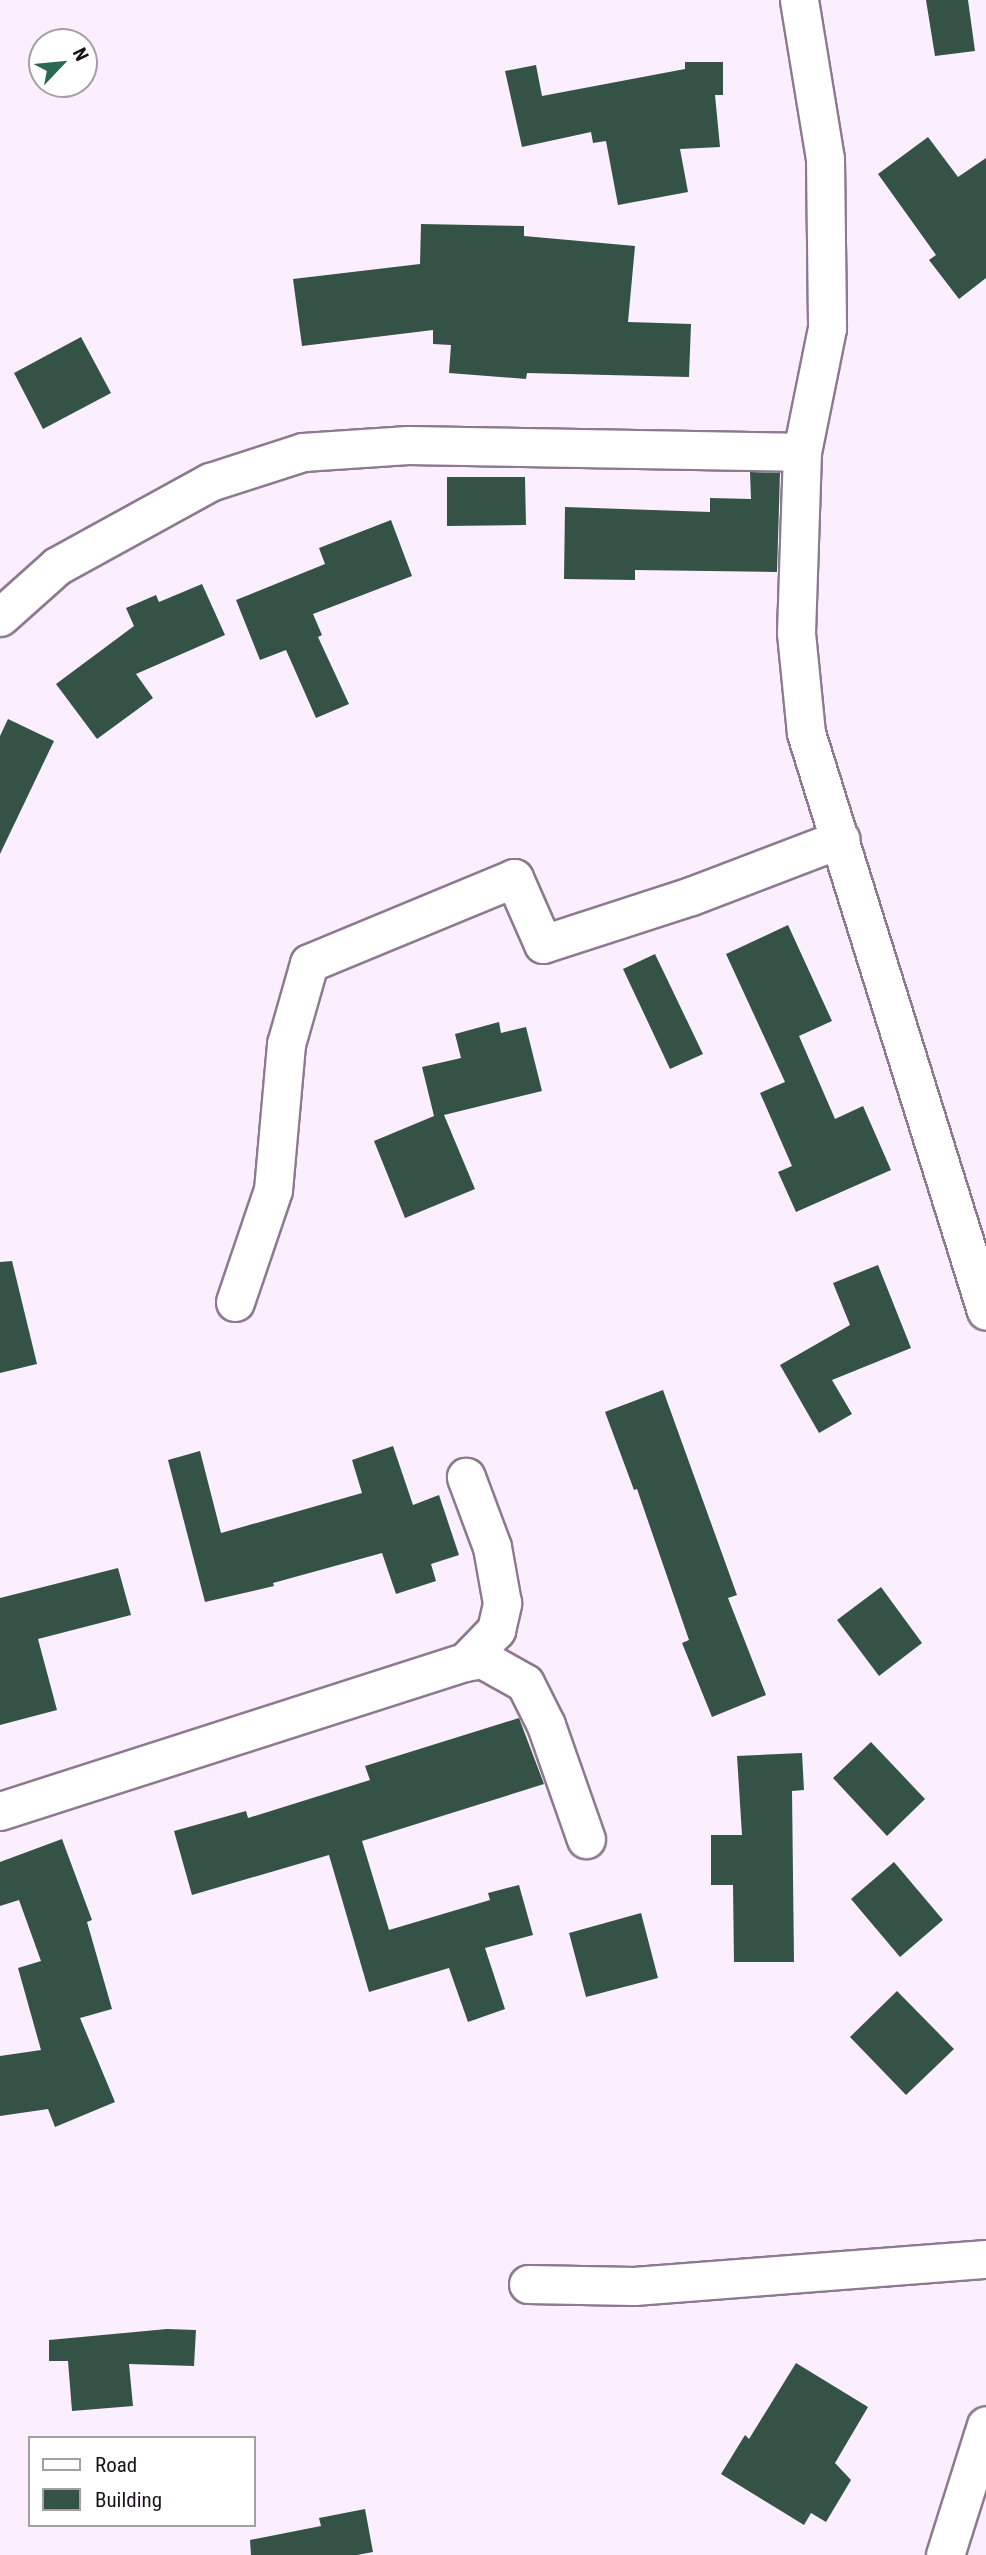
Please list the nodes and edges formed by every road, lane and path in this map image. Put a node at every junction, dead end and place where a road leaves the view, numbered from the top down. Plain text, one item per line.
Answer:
1 (799, 0) edge
2 (802, 453) junction
3 (0, 617) edge
4 (839, 839) junction
5 (235, 1302) dead end
6 (986, 1311) edge
7 (466, 1477) dead end
8 (465, 1661) junction
9 (0, 1811) edge
10 (586, 1839) dead end
11 (986, 2259) edge
12 (528, 2284) dead end
13 (986, 2425) edge
14 (945, 2555) edge

1 - 2 street
2 - 3 street
2 - 4 street
4 - 5 street
4 - 6 street
7 - 8 street
8 - 9 street
8 - 10 street
11 - 12 street
13 - 14 street

